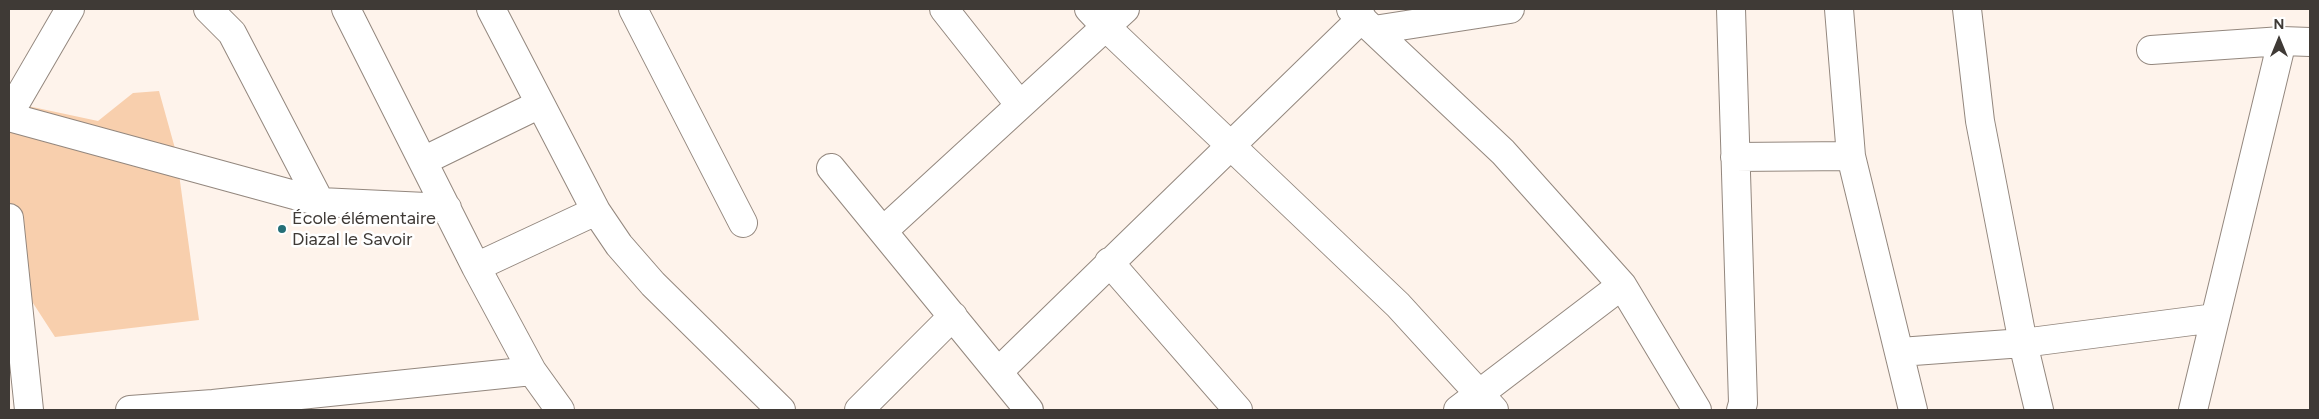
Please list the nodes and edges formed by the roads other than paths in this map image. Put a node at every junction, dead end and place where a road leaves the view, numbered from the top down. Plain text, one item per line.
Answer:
1 (70, 9) edge
2 (208, 9) edge
3 (346, 9) edge
4 (491, 9) edge
5 (633, 9) edge
6 (944, 9) edge
7 (1510, 9) edge
8 (1731, 9) edge
9 (1839, 9) edge
10 (1967, 9) edge
11 (1107, 15) edge
12 (1362, 19) edge
13 (2282, 40) junction
14 (2310, 42) edge
15 (2151, 50) dead end
16 (540, 104) junction
17 (1019, 104) junction
18 (9, 115) edge
19 (1230, 145) junction
20 (1852, 156) junction
21 (1736, 157) junction
22 (423, 161) junction
23 (831, 168) dead end
24 (320, 202) junction
25 (447, 208) junction
26 (596, 211) junction
27 (9, 218) edge
28 (743, 223) dead end
29 (883, 231) junction
30 (1109, 262) junction
31 (476, 267) junction
32 (1622, 285) junction
33 (953, 316) junction
34 (2215, 318) junction
35 (2023, 343) junction
36 (1900, 352) junction
37 (532, 371) junction
38 (998, 372) junction
39 (1477, 405) edge
40 (213, 407) edge
41 (29, 410) edge
42 (130, 410) edge
43 (560, 410) edge
44 (781, 410) edge
45 (859, 410) edge
46 (1029, 410) edge
47 (1238, 410) edge
48 (1697, 410) edge
49 (1741, 410) edge
50 (1912, 410) edge
51 (2039, 410) edge
52 (2193, 410) edge

1 - 18 street
2 - 24 street
3 - 22 street
4 - 16 street
5 - 28 street
6 - 17 street
7 - 12 street
8 - 21 street
9 - 20 street
10 - 35 street
11 - 17 street
11 - 19 street
12 - 19 street
12 - 32 street
13 - 14 street
13 - 15 street
13 - 34 street
16 - 22 street
16 - 26 street
17 - 29 street
18 - 24 street
19 - 30 street
19 - 39 street
20 - 21 street
20 - 36 street
21 - 49 street
22 - 25 street
23 - 29 street
24 - 25 street
25 - 31 street
26 - 31 street
26 - 44 street
27 - 41 street
29 - 33 street
30 - 38 street
30 - 47 street
31 - 37 street
32 - 39 street
32 - 48 street
33 - 38 street
33 - 45 street
34 - 35 street
34 - 52 street
35 - 36 street
35 - 51 street
36 - 50 street
37 - 40 street
37 - 43 street
38 - 46 street
40 - 42 street

